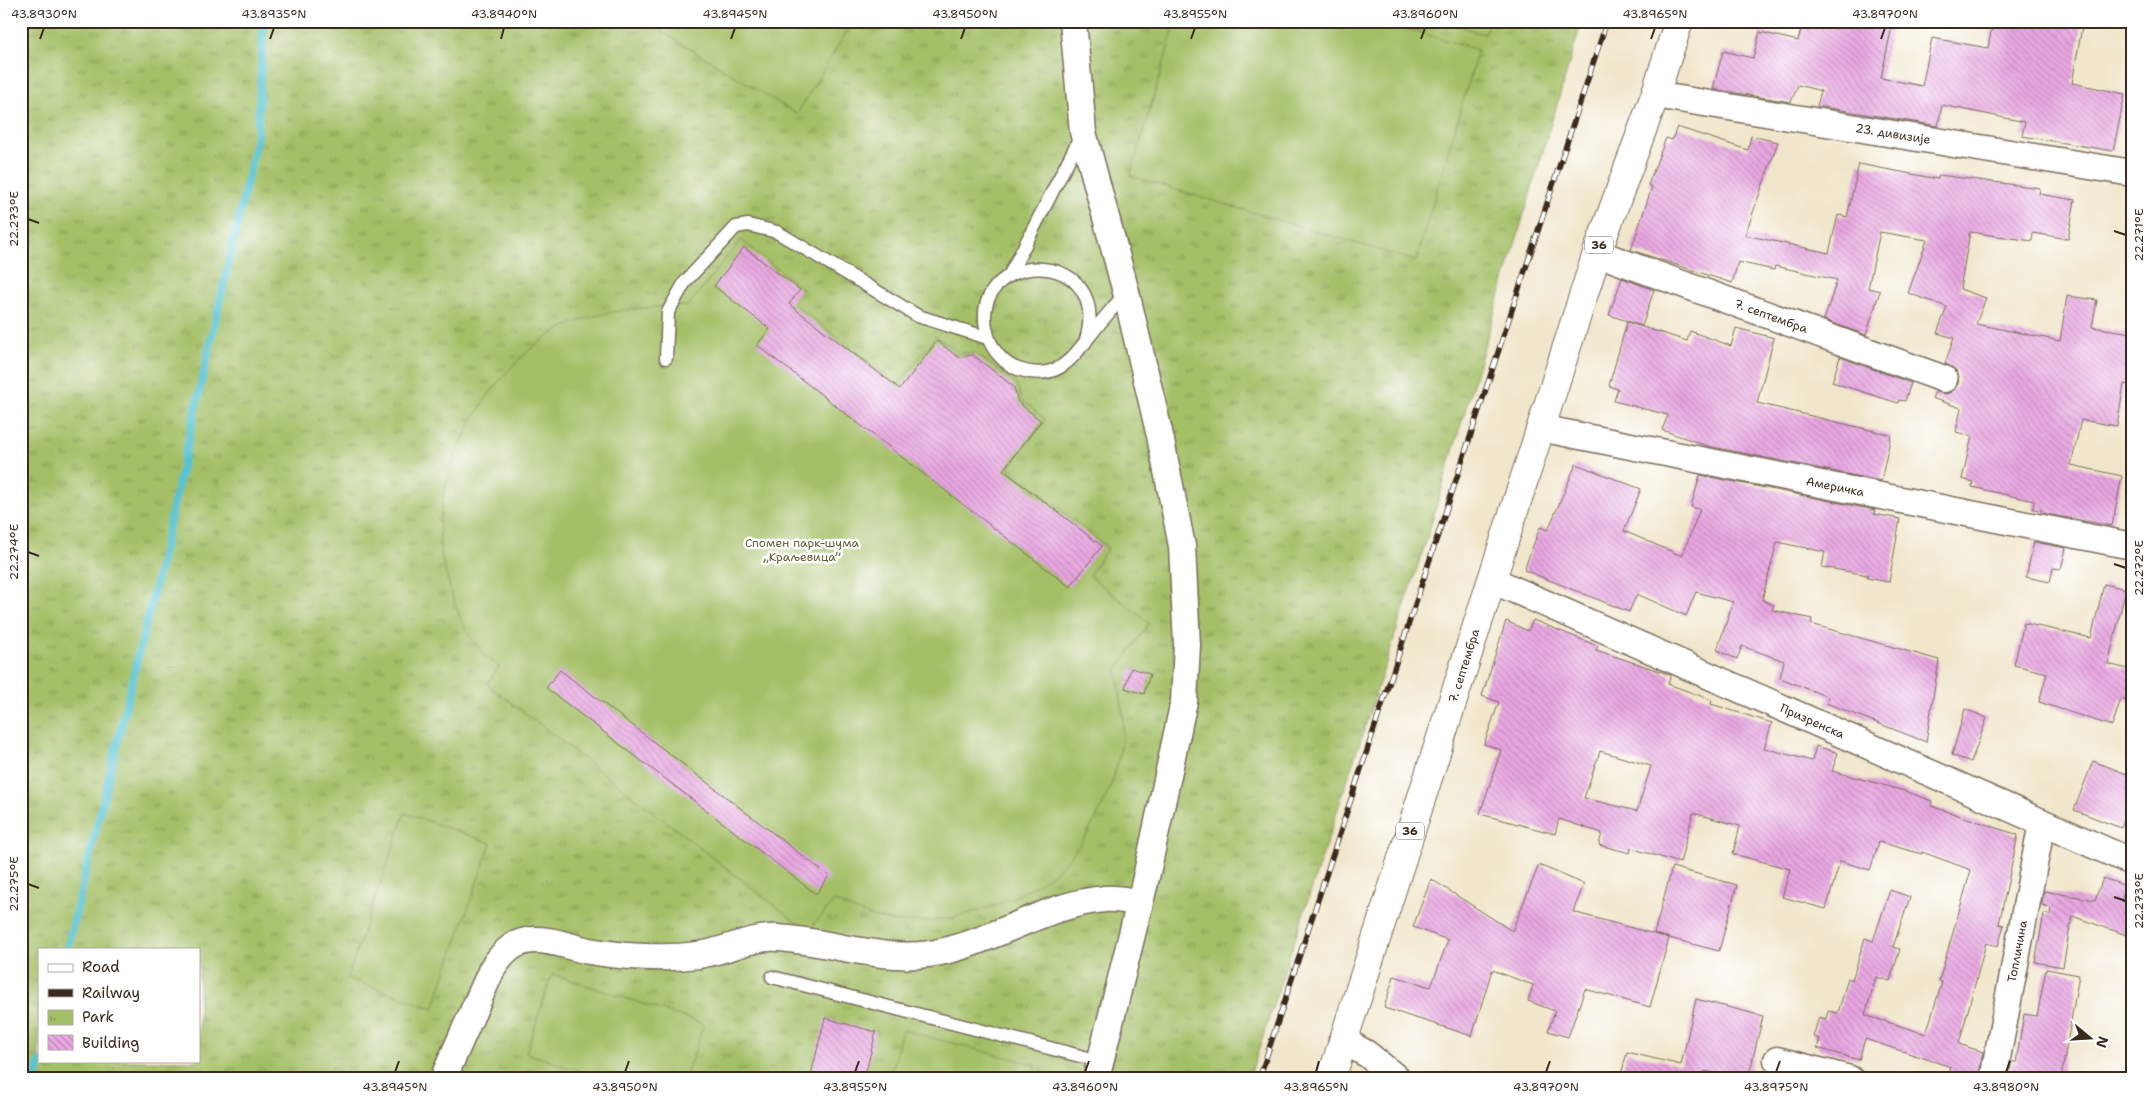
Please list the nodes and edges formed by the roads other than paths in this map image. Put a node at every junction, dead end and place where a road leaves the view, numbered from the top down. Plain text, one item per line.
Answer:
1 (1073, 21) edge
2 (1679, 21) edge
3 (1655, 95) junction
4 (1082, 132) junction
5 (2132, 172) edge
6 (1597, 253) junction
7 (1008, 276) junction
8 (1126, 292) junction
9 (988, 338) junction
10 (1085, 343) junction
11 (666, 358) dead end
12 (1944, 379) dead end
13 (1540, 428) junction
14 (2132, 546) edge
15 (1492, 580) junction
16 (2042, 823) junction
17 (2132, 862) edge
18 (1139, 902) junction
19 (772, 977) dead end
20 (1342, 1040) junction
21 (1777, 1060) dead end
22 (1098, 1070) edge
23 (443, 1079) edge
24 (1330, 1079) edge
25 (1398, 1079) edge
26 (1850, 1079) edge
27 (1993, 1079) edge

1 - 4 street
2 - 3 main road, 7. септембра / 36
3 - 5 street, 23. дивизије
3 - 6 main road, 7. септембра / 36
4 - 7 lane
4 - 8 street
6 - 12 street, 7. септембра
6 - 13 main road, 7. септембра / 36
7 - 9 lane
7 - 10 lane
8 - 10 lane
8 - 18 street
9 - 10 lane
9 - 11 lane
13 - 14 street, Америчка
13 - 15 main road, 7. септембра / 36
15 - 16 street, Призренска
15 - 20 main road, 7. септембра / 36
16 - 17 street, Призренска
16 - 27 street, Топличина
18 - 22 street
18 - 23 street
19 - 22 lane
20 - 24 main road, 7. септембра / 36
20 - 25 street
21 - 26 street

